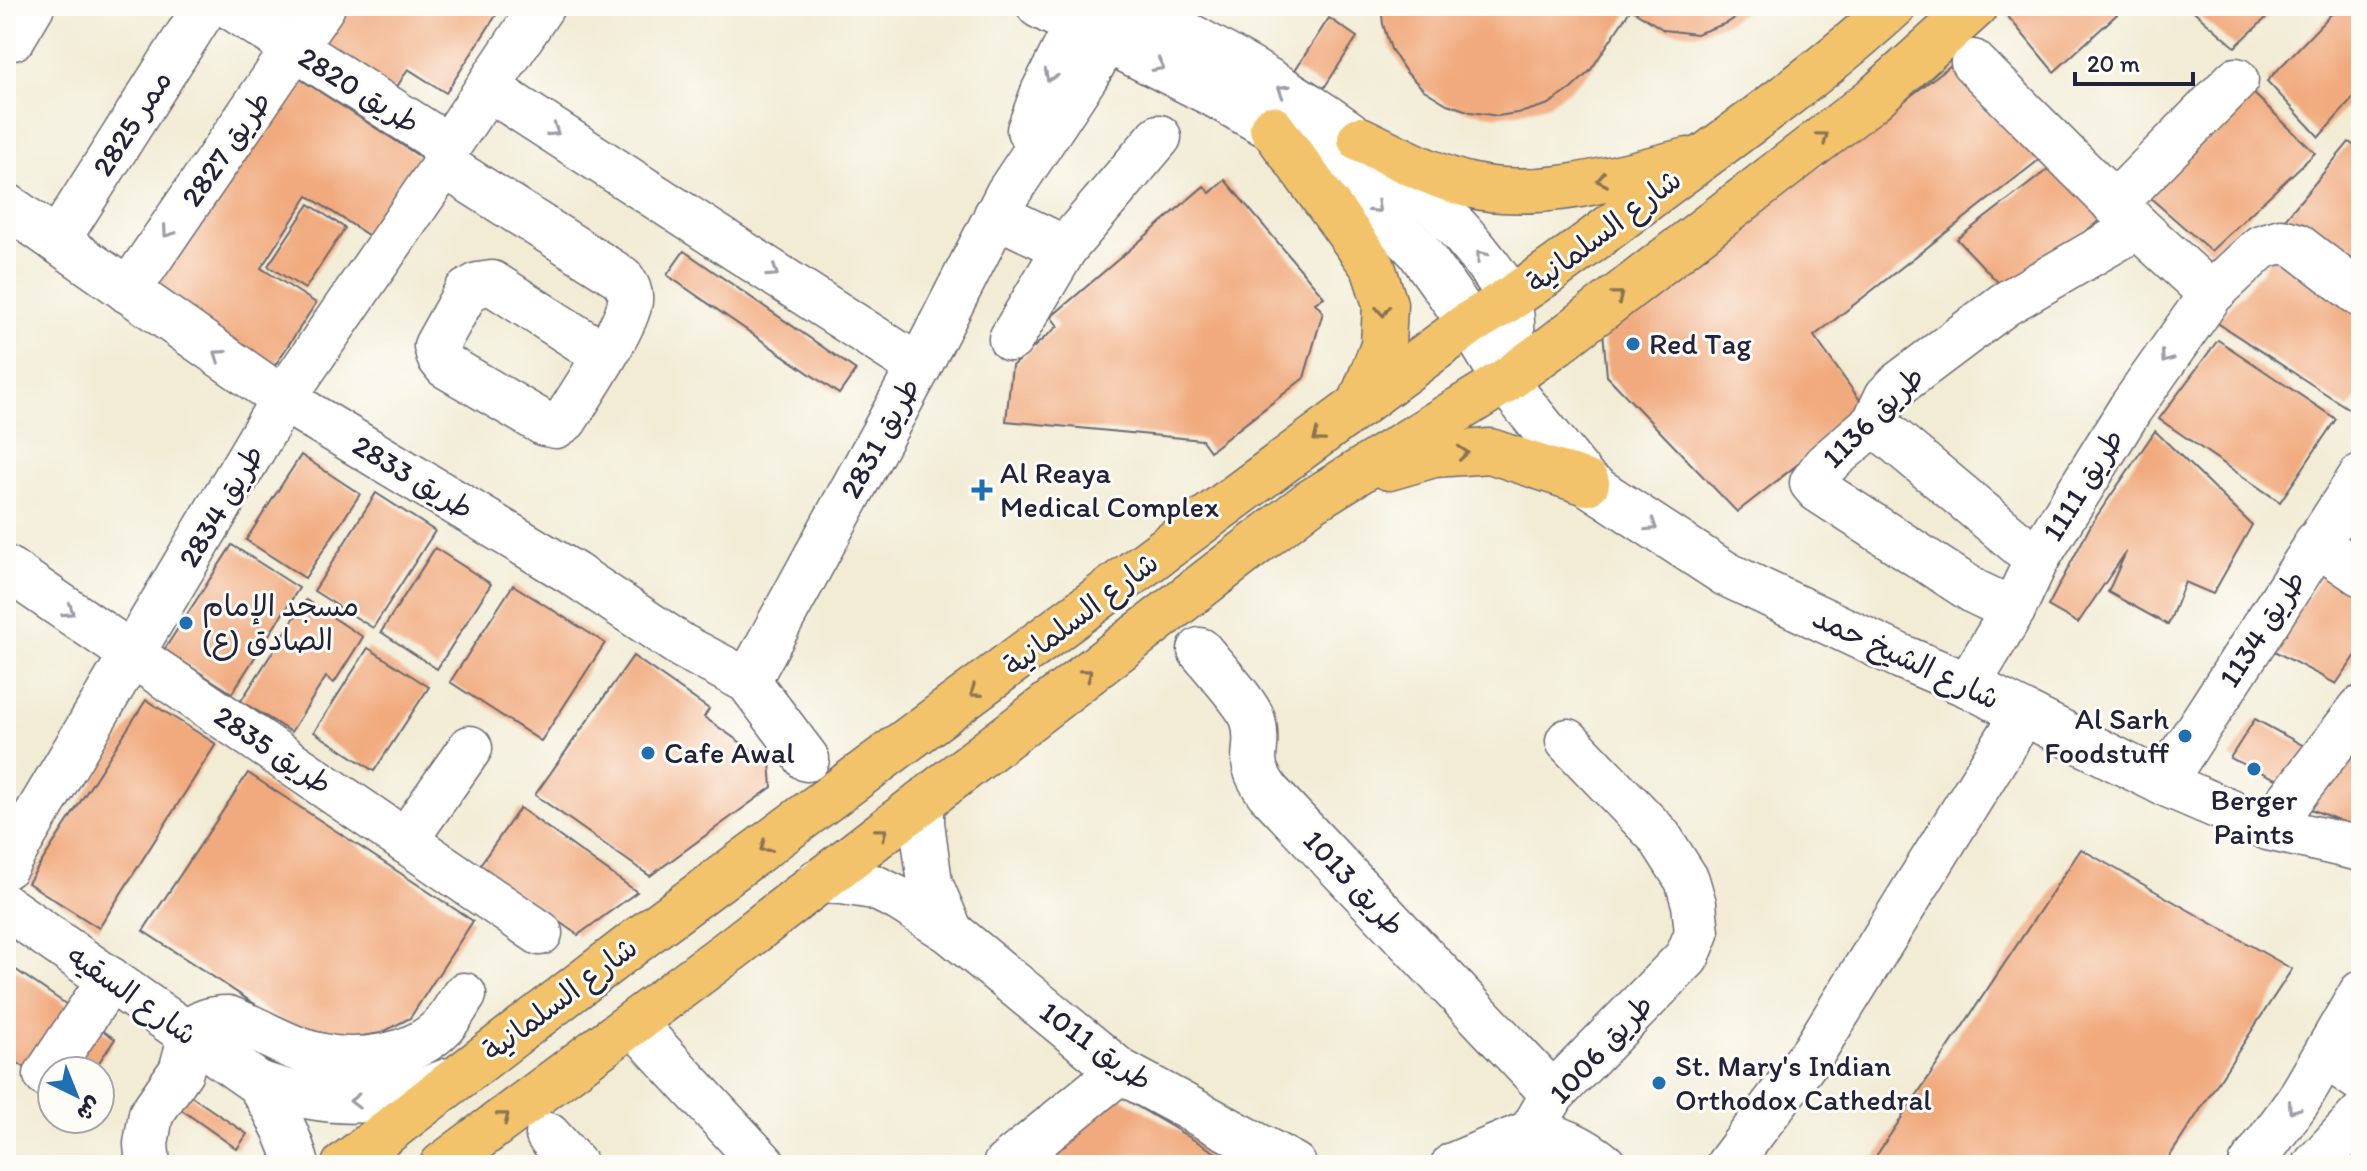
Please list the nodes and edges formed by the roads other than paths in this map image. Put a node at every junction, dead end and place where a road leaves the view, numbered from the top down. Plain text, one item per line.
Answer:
1 (206, 6) edge
2 (229, 6) edge
3 (323, 6) edge
4 (542, 6) edge
5 (1135, 6) edge
6 (1894, 6) edge
7 (1976, 6) edge
8 (1087, 17) edge
9 (295, 50) junction
10 (1973, 62) dead end
11 (2236, 80) dead end
12 (489, 89) junction
13 (1272, 128) junction
14 (1159, 137) dead end
15 (1360, 139) junction
16 (1705, 156) junction
17 (444, 159) junction
18 (1002, 204) junction
19 (6, 205) edge
20 (2126, 215) junction
21 (57, 241) junction
22 (1065, 248) junction
23 (128, 291) junction
24 (2211, 294) junction
25 (2361, 295) edge
26 (1509, 301) junction
27 (1470, 323) junction
28 (1011, 339) dead end
29 (604, 355) dead end
30 (919, 367) junction
31 (1505, 381) junction
32 (283, 399) junction
33 (1358, 407) junction
34 (1874, 423) junction
35 (2361, 476) edge
36 (1587, 483) junction
37 (1310, 502) junction
38 (2316, 543) junction
39 (2037, 559) junction
40 (6, 568) edge
41 (2361, 574) edge
42 (2013, 610) junction
43 (1200, 650) dead end
44 (133, 654) junction
45 (748, 681) junction
46 (1968, 685) junction
47 (2361, 708) edge
48 (2023, 714) junction
49 (1568, 741) dead end
50 (470, 748) dead end
51 (807, 759) dead end
52 (2163, 783) junction
53 (922, 802) junction
54 (2268, 828) junction
55 (405, 841) junction
56 (2361, 849) edge
57 (6, 866) edge
58 (818, 881) junction
59 (6, 907) edge
60 (951, 932) junction
61 (540, 933) dead end
62 (110, 979) junction
63 (2361, 993) edge
64 (464, 995) dead end
65 (634, 1024) junction
66 (189, 1034) junction
67 (59, 1055) edge
68 (2326, 1056) junction
69 (1120, 1071) junction
70 (458, 1077) junction
71 (2361, 1080) edge
72 (258, 1083) junction
73 (1553, 1094) junction
74 (2361, 1115) edge
75 (1531, 1132) junction
76 (148, 1165) edge
77 (297, 1165) edge
78 (344, 1165) edge
79 (442, 1165) edge
80 (764, 1165) edge
81 (1005, 1165) edge
82 (1294, 1165) edge
83 (1453, 1165) edge
84 (1604, 1165) edge
85 (1728, 1165) edge
86 (2251, 1165) edge
87 (2315, 1165) edge

1 - 21 street, ممر 2825
2 - 9 street, طريق 2820
3 - 9 street, طريق 2827
4 - 12 street, طريق 2834
15 -> 5 street
6 - 16 main road, شارع السلمانية
31 -> 7 main road, شارع السلمانية
8 -> 13 street, شارع الشيخ حمد
8 - 18 street, طريق 2831
9 - 17 street, طريق 2820
9 -> 23 street, طريق 2827
10 - 20 street
11 - 20 street, طريق 1136
12 - 17 street, طريق 2834
12 -> 30 street
13 -> 27 street, شارع الشيخ حمد
13 -> 33 main road
14 - 22 street
16 -> 15 main road
26 -> 15 street
16 - 26 main road, شارع السلمانية
17 - 29 street, طريق 2820
17 - 32 street, طريق 2834
18 - 22 street
18 - 30 street, طريق 2831
19 - 21 street, طريق 2833
20 - 24 street
20 - 34 street, طريق 1136
21 - 23 street, طريق 2833
22 - 28 street
32 -> 23 street, طريق 2833
24 - 25 street, طريق 1111
24 -> 39 street, طريق 1111
26 - 27 main road, شارع السلمانية
26 - 31 street
27 - 31 street, شارع الشيخ حمد
27 - 33 main road, شارع السلمانية
30 - 45 street, طريق 2831
31 - 36 street, شارع الشيخ حمد
31 - 37 main road, شارع السلمانية
32 - 44 street, طريق 2834
32 - 45 street, طريق 2833
33 -> 70 main road, شارع السلمانية
34 - 39 street
34 - 42 street, طريق 1136
35 - 38 street, طريق 1134
37 -> 36 main road
36 -> 46 street, شارع الشيخ حمد
53 -> 37 main road, شارع السلمانية
38 - 41 street
38 - 52 street, طريق 1134
39 - 42 street, طريق 1111
40 -> 44 street, طريق 2835
42 - 46 street, طريق 1111
43 - 73 street, طريق 1013
44 - 55 street, طريق 2835
44 - 57 street, طريق 2834
45 - 51 street, طريق 2833
46 - 48 street, شارع الشيخ حمد
47 - 54 street
48 - 52 street, شارع الشيخ حمد
48 - 85 street
49 - 73 street, طريق 1006
50 - 55 street
52 - 54 street, شارع الشيخ حمد
58 -> 53 main road, شارع السلمانية
53 - 60 street, طريق 1011
54 - 56 street, شارع الشيخ حمد
55 - 61 street, طريق 2835
58 - 60 street, طريق 1011
58 - 65 main road, شارع السلمانية
59 - 62 street, شارع السقيه
60 - 69 street, طريق 1011
62 - 66 street, شارع السقيه
62 - 67 street
63 - 68 street
64 - 66 street
79 -> 65 main road, شارع السلمانية
65 - 80 street
66 - 72 street, شارع السقيه
66 - 76 street
68 - 71 street
68 -> 86 street
69 - 81 street
69 - 82 street, طريق 1011
70 -> 72 street, شارع السقيه
70 - 78 main road, شارع السلمانية
72 - 77 street, شارع السقيه
73 - 75 street, طريق 1006
74 - 87 street
75 - 83 street, طريق 1006
75 - 84 street

